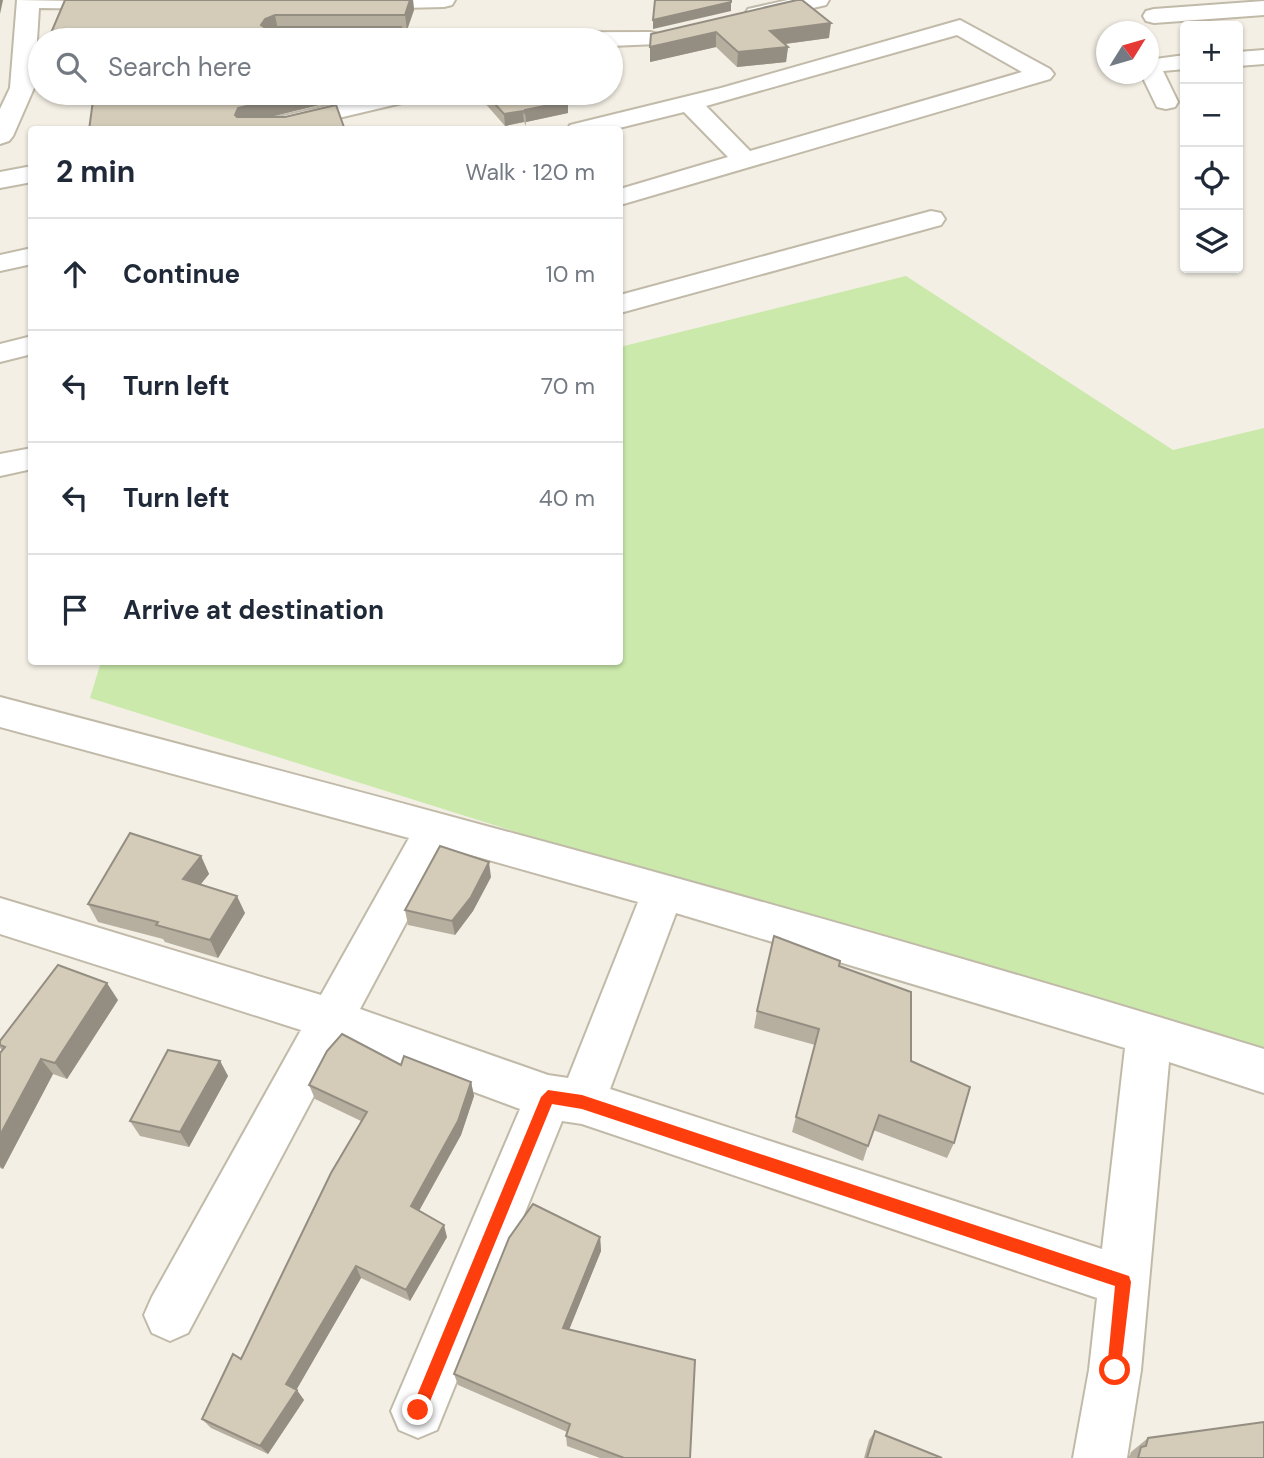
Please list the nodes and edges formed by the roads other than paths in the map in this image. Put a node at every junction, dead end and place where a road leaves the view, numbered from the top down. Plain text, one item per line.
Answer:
1 (444, 0) edge
2 (818, 0) edge
3 (28, 1) edge
4 (138, 2) edge
5 (344, 2) edge
6 (1264, 8) edge
7 (1154, 16) dead end
8 (730, 20) edge
9 (31, 28) edge
10 (677, 33) edge
11 (623, 39) edge
12 (650, 39) junction
13 (623, 45) edge
14 (1264, 57) edge
15 (1243, 59) edge
16 (1180, 62) edge
17 (28, 93) edge
18 (1166, 102) dead end
19 (689, 103) junction
20 (362, 105) edge
21 (270, 126) edge
22 (595, 126) edge
23 (0, 136) edge
24 (746, 161) junction
25 (28, 175) edge
26 (0, 180) edge
27 (623, 196) edge
28 (932, 219) dead end
29 (28, 257) edge
30 (0, 264) edge
31 (623, 303) edge
32 (28, 346) edge
33 (0, 353) edge
34 (28, 459) edge
35 (0, 465) edge
36 (0, 712) edge
37 (436, 827) junction
38 (663, 891) junction
39 (0, 916) edge
40 (331, 1019) junction
41 (1149, 1034) junction
42 (1264, 1071) edge
43 (565, 1099) junction
44 (1123, 1282) junction
45 (170, 1315) dead end
46 (418, 1410) dead end
47 (1100, 1458) edge

1 - 5 street
2 - 8 street
3 - 4 street
3 - 9 street
6 - 7 street
10 - 12 street
11 - 12 street
12 - 13 street
14 - 15 street
16 - 18 street
17 - 23 street
19 - 22 street
19 - 24 street
19 - 24 street
20 - 21 street
24 - 27 street
25 - 26 street
28 - 31 street
29 - 30 street
32 - 33 street
34 - 35 street
36 - 37 street
37 - 38 street
37 - 40 street
38 - 41 street
38 - 43 street
39 - 40 street
40 - 43 street
40 - 45 street
41 - 42 street
41 - 44 street
43 - 44 street
43 - 46 street
44 - 47 street

